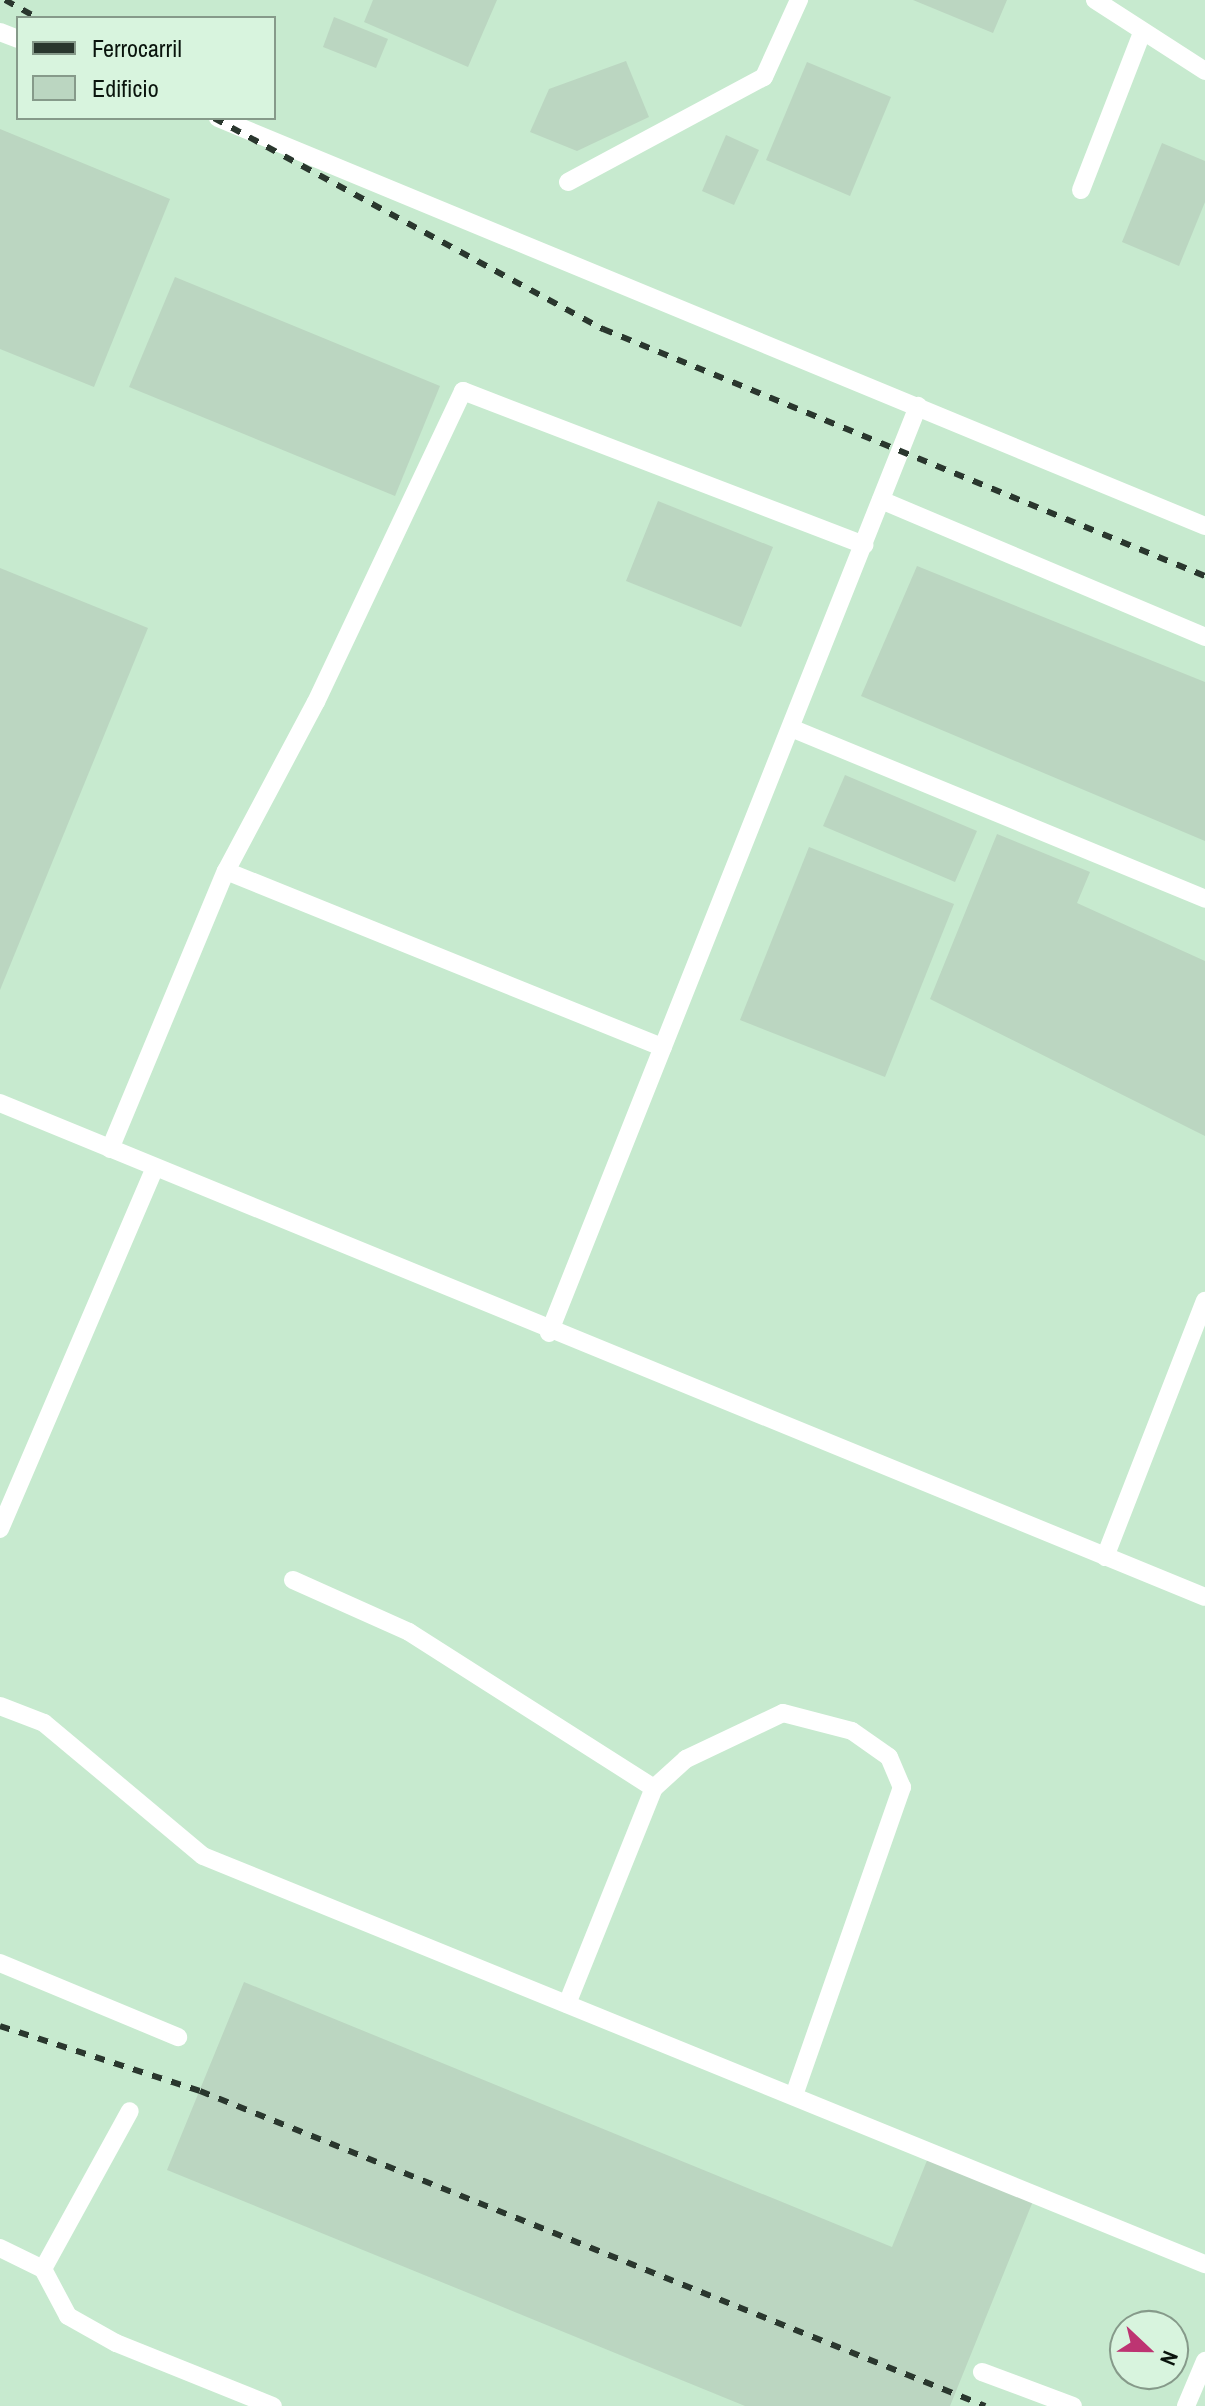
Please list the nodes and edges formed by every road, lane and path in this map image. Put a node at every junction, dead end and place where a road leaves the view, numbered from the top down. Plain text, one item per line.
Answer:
1 (799, 0) edge
2 (1095, 0) edge
3 (1141, 35) junction
4 (1205, 71) edge
5 (223, 120) edge
6 (568, 182) dead end
7 (1081, 190) dead end
8 (918, 406) junction
9 (881, 500) junction
10 (1205, 526) edge
11 (864, 545) junction
12 (1205, 637) edge
13 (791, 728) junction
14 (226, 871) junction
15 (1205, 899) edge
16 (663, 1048) junction
17 (0, 1103) edge
18 (110, 1149) junction
19 (155, 1168) junction
20 (1205, 1301) edge
21 (549, 1333) junction
22 (0, 1529) edge
23 (1105, 1557) junction
24 (293, 1580) dead end
25 (1205, 1597) edge
26 (0, 1706) edge
27 (654, 1788) junction
28 (0, 1963) edge
29 (567, 2004) junction
30 (178, 2037) dead end
31 (794, 2096) junction
32 (130, 2111) dead end
33 (0, 2248) edge
34 (1205, 2264) edge
35 (43, 2269) junction
36 (1205, 2361) edge
37 (982, 2372) dead end
38 (273, 2406) edge
39 (1073, 2406) edge
40 (1186, 2406) edge

1 - 6 lane
2 - 3 lane
3 - 4 lane
3 - 7 lane
5 - 8 lane
8 - 9 lane
8 - 10 lane
9 - 11 lane
9 - 12 lane
11 - 13 lane
11 - 14 lane
13 - 15 lane
13 - 16 lane
14 - 16 lane
14 - 18 lane
16 - 21 lane
17 - 18 lane
18 - 19 lane
19 - 21 lane
19 - 22 lane
20 - 23 lane
21 - 23 lane
23 - 25 lane
24 - 27 lane
26 - 29 lane
27 - 29 lane
27 - 31 lane
28 - 30 lane
29 - 31 lane
31 - 34 lane
32 - 35 lane
33 - 35 lane
35 - 38 lane
36 - 40 lane
37 - 39 lane

